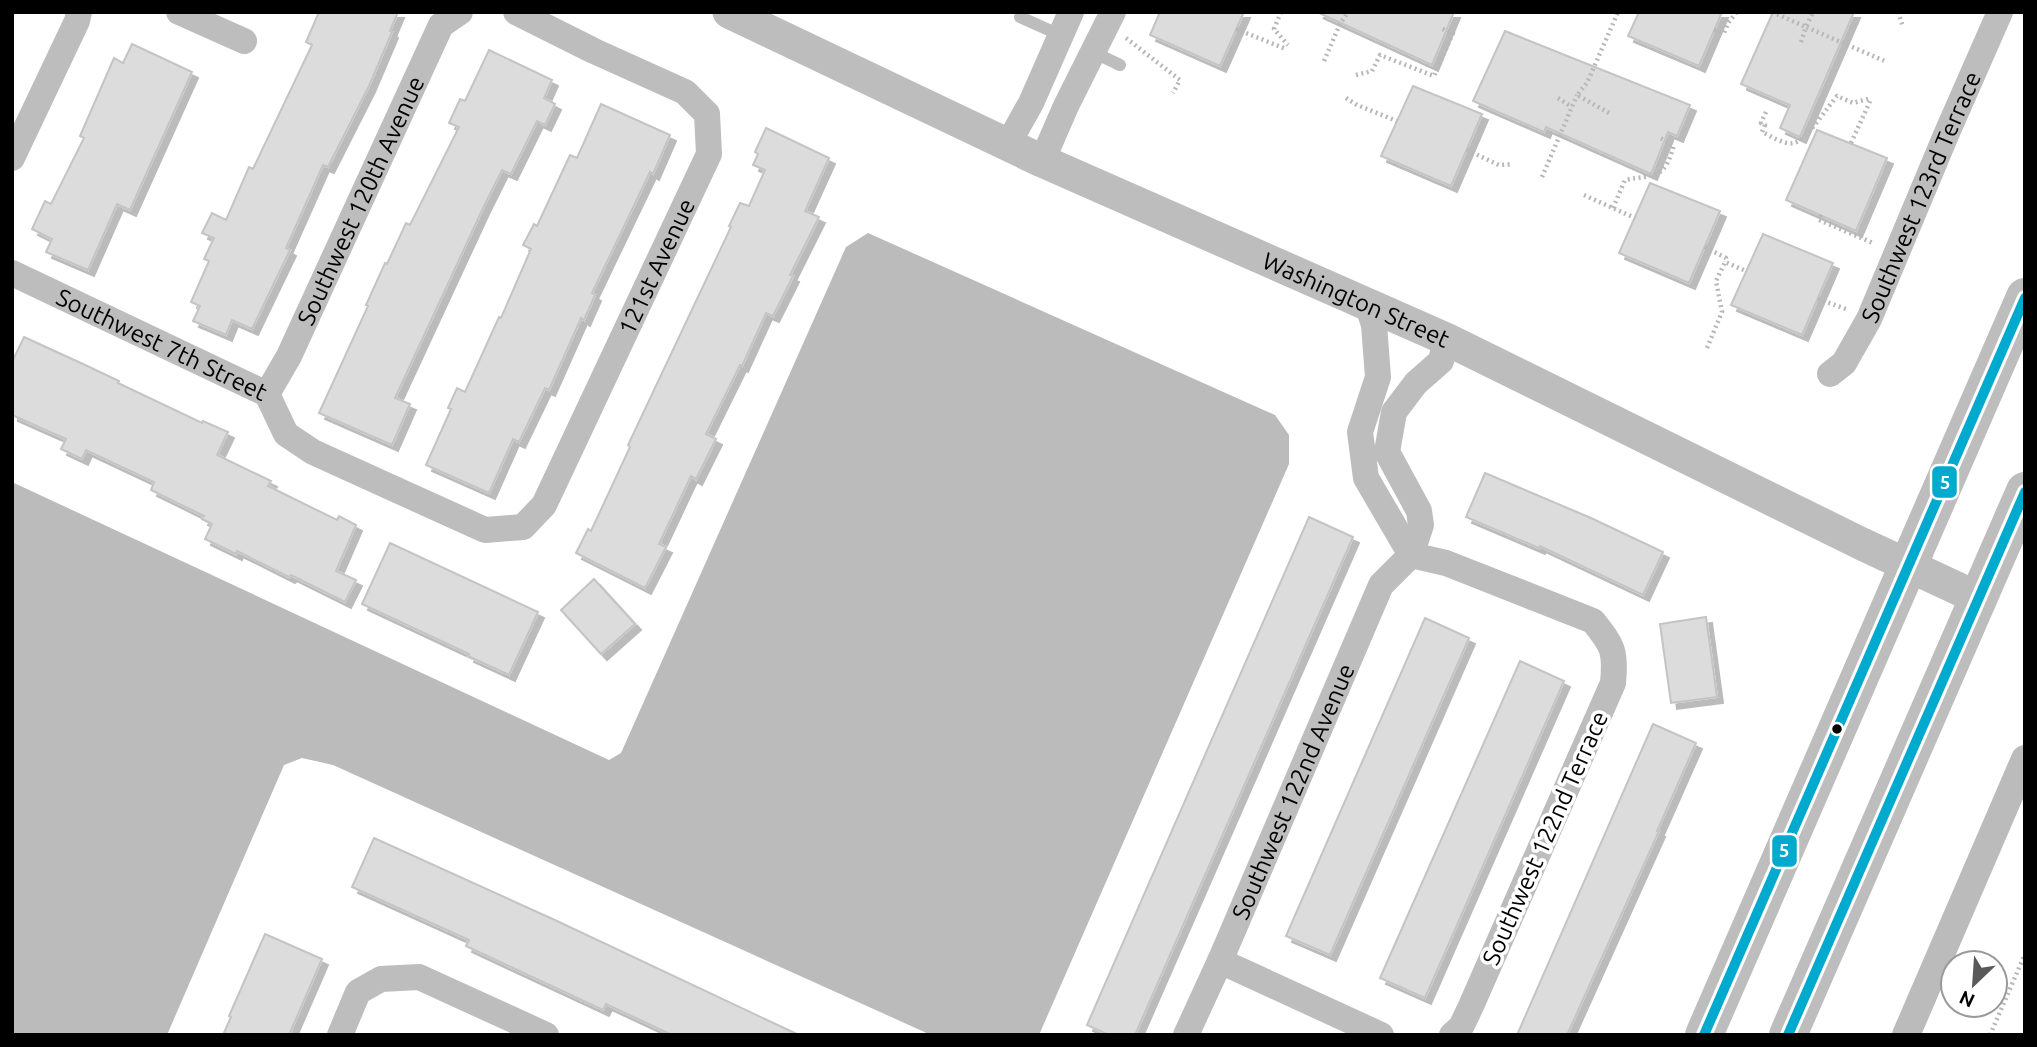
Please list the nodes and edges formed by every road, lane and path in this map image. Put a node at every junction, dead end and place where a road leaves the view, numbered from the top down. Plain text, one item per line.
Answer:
1 (79, 12) edge
2 (179, 12) edge
3 (460, 12) edge
4 (516, 12) edge
5 (729, 12) edge
6 (1281, 12) edge
7 (1348, 12) edge
8 (1618, 12) edge
9 (1737, 12) edge
10 (1772, 12) edge
11 (1813, 12) edge
12 (1898, 12) edge
13 (2000, 12) edge
14 (1020, 17) dead end
15 (1121, 21) edge
16 (1065, 24) edge
17 (1806, 27) junction
18 (1903, 27) dead end
19 (1440, 28) dead end
20 (1236, 29) dead end
21 (1714, 30) dead end
22 (244, 41) dead end
23 (1801, 43) dead end
24 (1093, 52) junction
25 (1324, 61) dead end
26 (1887, 62) dead end
27 (1120, 65) dead end
28 (1356, 75) dead end
29 (1173, 93) dead end
30 (1577, 95) junction
31 (1346, 98) dead end
32 (1558, 98) dead end
33 (1572, 107) junction
34 (1766, 112) dead end
35 (1609, 113) dead end
36 (1397, 121) dead end
37 (1658, 137) dead end
38 (1850, 143) dead end
39 (1008, 144) junction
40 (1467, 150) dead end
41 (12, 158) edge
42 (1042, 161) junction
43 (1513, 164) dead end
44 (1542, 177) dead end
45 (1584, 195) dead end
46 (1612, 208) junction
47 (1821, 215) dead end
48 (1635, 218) dead end
49 (1705, 247) dead end
50 (1897, 253) junction
51 (1725, 262) junction
52 (1746, 271) dead end
53 (12, 273) edge
54 (2025, 297) edge
55 (1367, 303) junction
56 (1446, 339) junction
57 (1707, 348) dead end
58 (1830, 374) dead end
59 (267, 394) junction
60 (2025, 491) edge
61 (523, 527) joint
62 (1411, 555) junction
63 (1908, 566) junction
64 (1978, 598) junction
65 (2025, 954) edge
66 (1220, 961) junction
67 (340, 1035) edge
68 (546, 1035) edge
69 (1185, 1035) edge
70 (1381, 1035) edge
71 (1452, 1035) edge
72 (1704, 1035) edge
73 (1788, 1035) edge
74 (1990, 1035) edge

1 - 41 street
2 - 22 street
3 - 59 street, Southwest 120th Avenue
4 - 61 street, 121st Avenue
5 - 39 street, Washington Street
6 - 20 path
7 - 25 path
8 - 30 path
9 - 21 path
10 - 17 path
11 - 17 path
12 - 18 path
13 - 50 street, Southwest 123rd Terrace
14 - 16 lane
15 - 24 street
15 - 29 path
16 - 24 street
16 - 39 street
17 - 23 path
17 - 26 path
19 - 28 path
24 - 27 lane
24 - 42 street
30 - 33 path
30 - 35 path
31 - 36 path
32 - 33 path
33 - 44 path
34 - 38 path
37 - 46 path
39 - 42 street, Washington Street
40 - 43 path
42 - 55 street, Washington Street
45 - 46 path
46 - 48 path
47 - 50 path
49 - 51 path
50 - 58 street, Southwest 123rd Terrace
51 - 52 path
51 - 57 path
53 - 59 street, Southwest 7th Street
54 - 63 highway
55 - 56 street, Washington Street
55 - 62 street
56 - 62 street, Southwest 122nd Avenue
56 - 63 street, Washington Street
59 - 61 street, Southwest 7th Street
60 - 64 highway
62 - 66 street, Southwest 122nd Avenue
62 - 71 street, Southwest 122nd Terrace
63 - 64 street, Washington Street
63 - 72 highway
64 - 73 highway
65 - 74 path
66 - 69 street, Southwest 122nd Avenue
66 - 70 street
67 - 68 street

